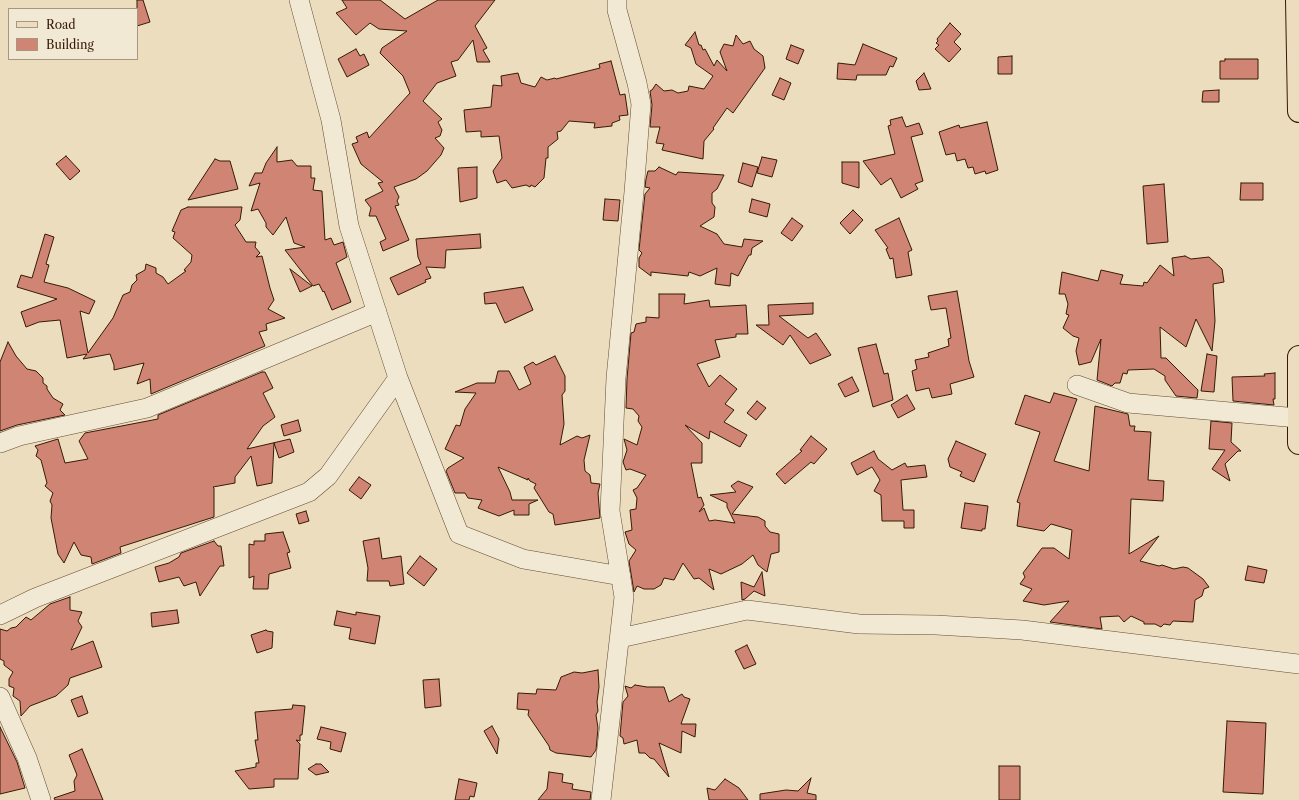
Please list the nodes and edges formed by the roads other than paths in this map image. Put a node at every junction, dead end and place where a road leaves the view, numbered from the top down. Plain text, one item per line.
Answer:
1 (299, 0) edge
2 (618, 0) edge
3 (1297, 0) edge
4 (1299, 111) edge
5 (377, 312) junction
6 (1299, 357) edge
7 (398, 378) junction
8 (1077, 385) dead end
9 (1298, 418) edge
10 (0, 443) edge
11 (1299, 443) edge
12 (621, 576) junction
13 (0, 615) edge
14 (620, 638) junction
15 (1299, 664) edge
16 (0, 697) edge
17 (41, 800) edge
18 (601, 800) edge

1 - 5 street
2 - 12 street
3 - 4 main road
5 - 7 street
5 - 10 street
6 - 9 main road
7 - 12 street
7 - 13 street
8 - 9 street
9 - 11 main road
12 - 14 street
14 - 15 street
14 - 18 street
16 - 17 street

